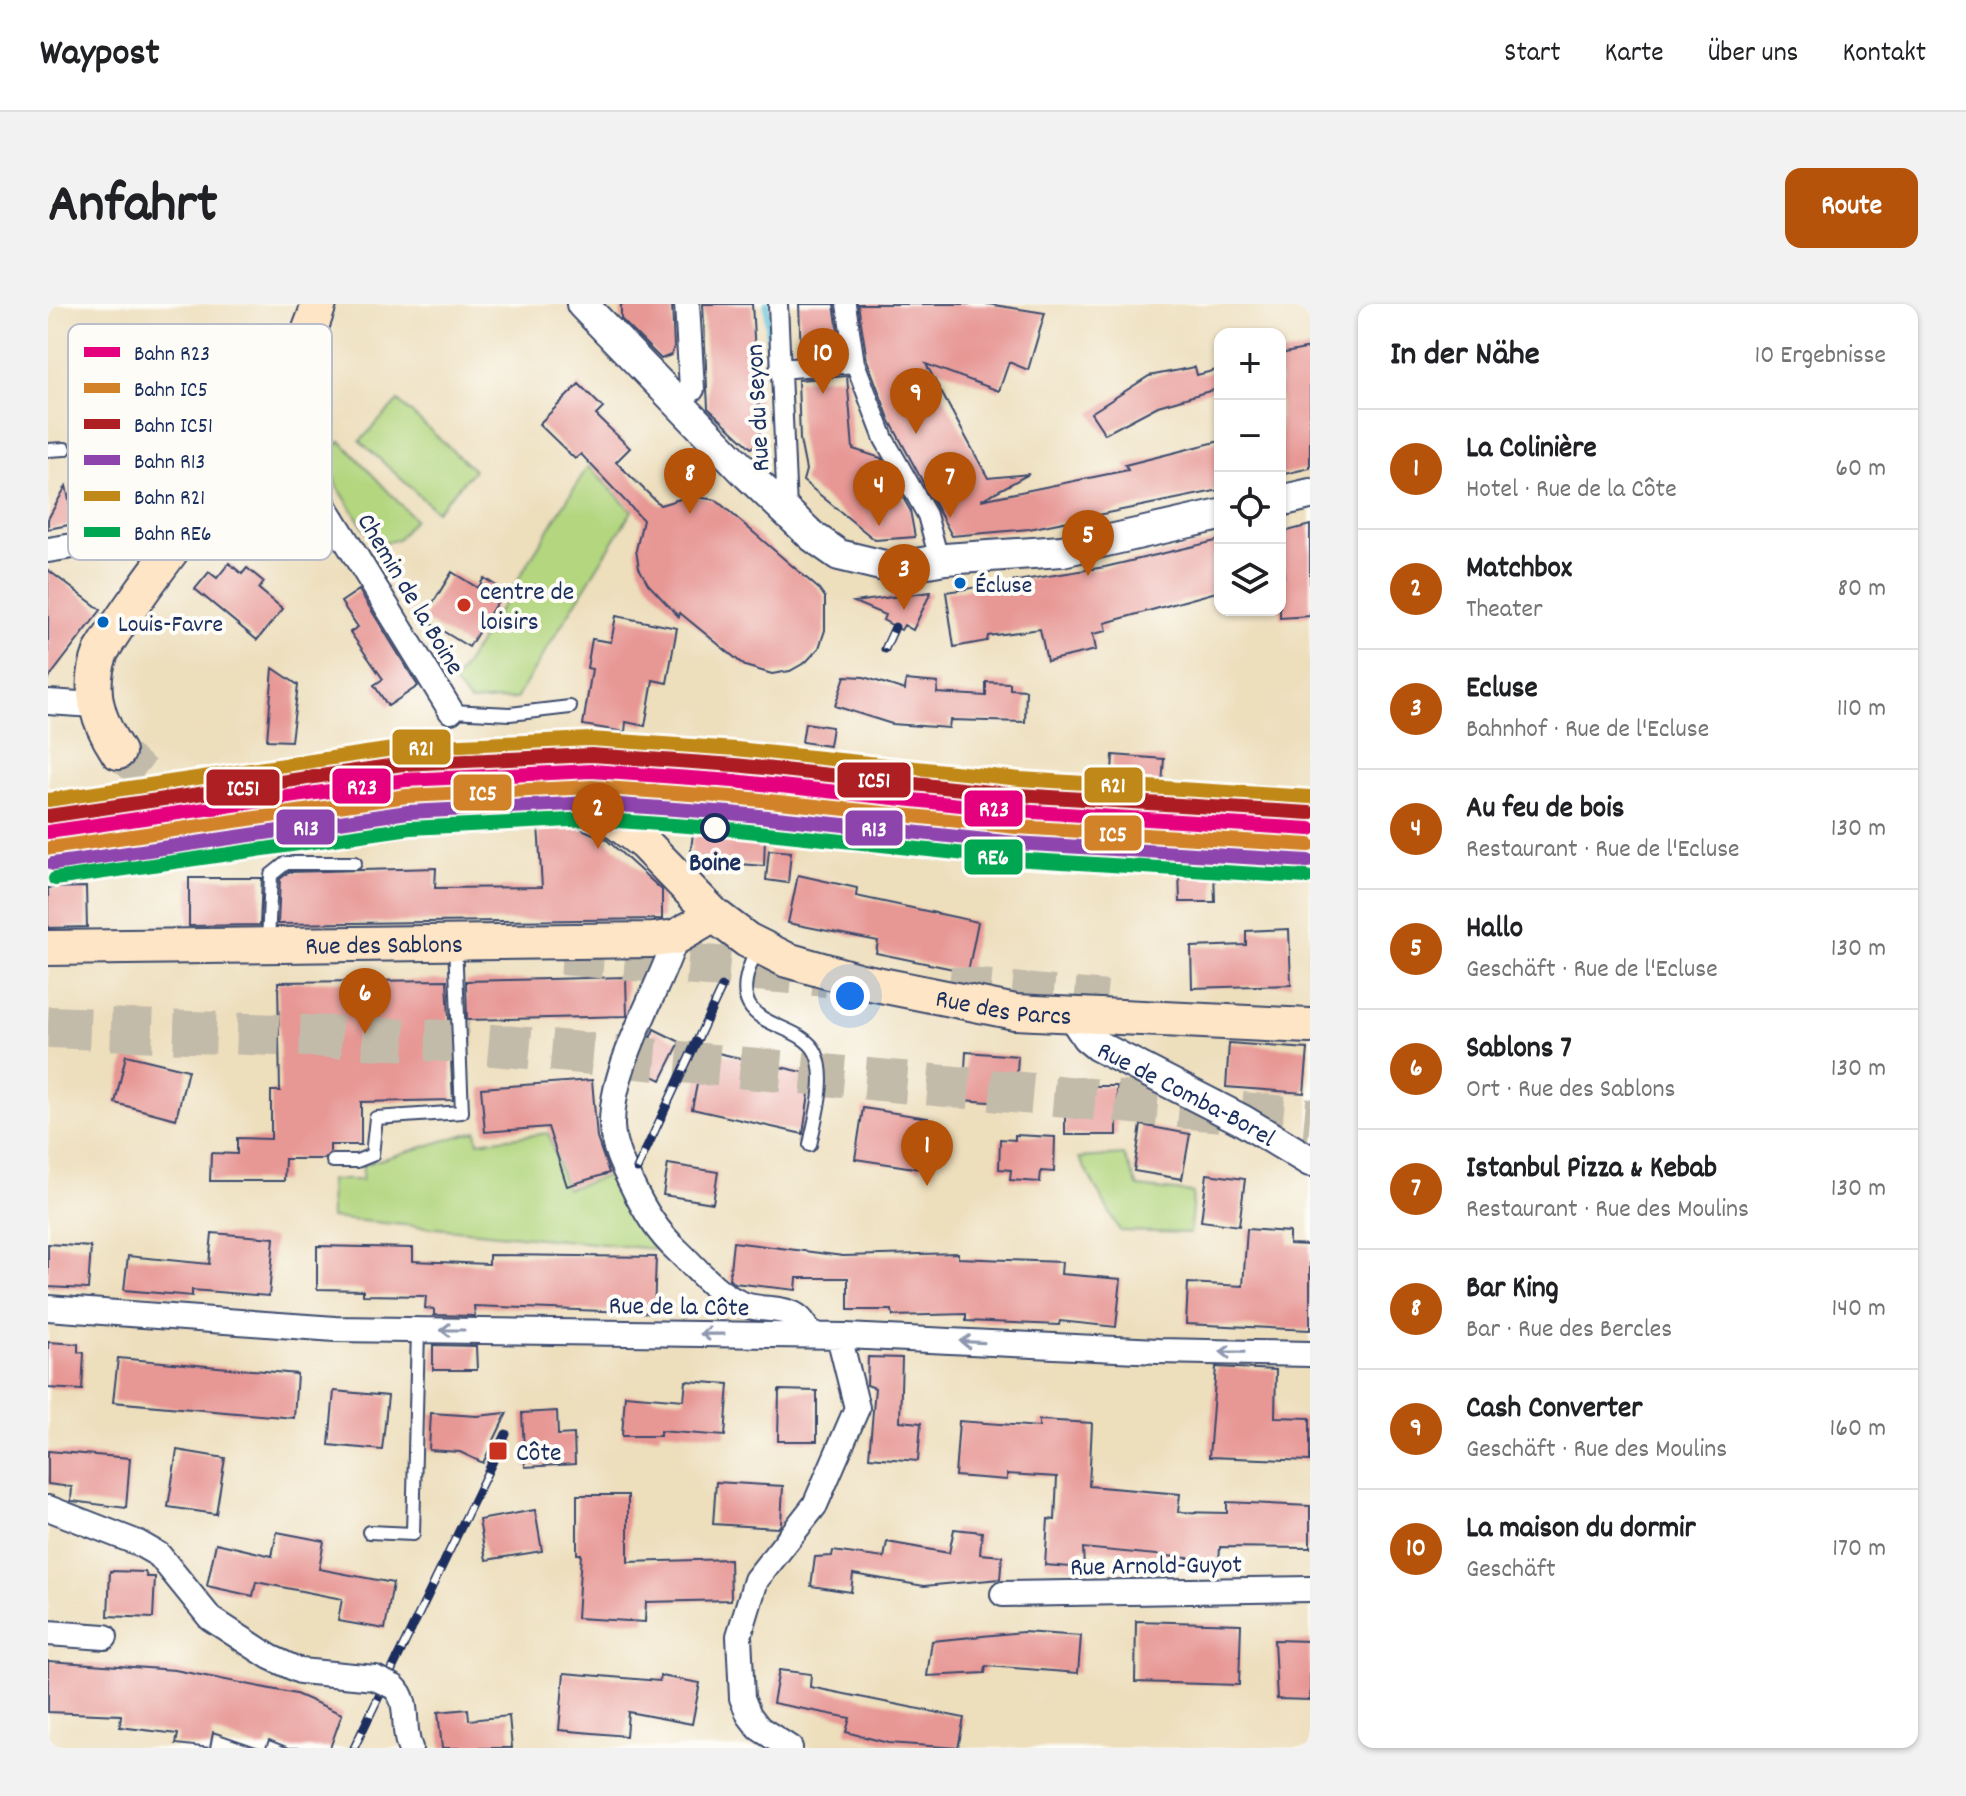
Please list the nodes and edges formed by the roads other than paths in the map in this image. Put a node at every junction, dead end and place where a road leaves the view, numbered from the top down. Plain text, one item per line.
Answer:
1 (319, 304) edge
2 (687, 304) edge
3 (778, 304) edge
4 (846, 304) edge
5 (594, 311) edge
6 (312, 324) edge
7 (855, 363) junction
8 (779, 369) junction
9 (692, 389) dead end
10 (65, 449) dead end
11 (48, 450) edge
12 (1310, 494) edge
13 (1286, 500) edge
14 (787, 510) junction
15 (1214, 516) edge
16 (332, 518) edge
17 (68, 547) edge
18 (48, 550) edge
19 (939, 559) junction
20 (167, 560) edge
21 (48, 702) edge
22 (95, 705) junction
23 (570, 707) dead end
24 (451, 711) joint
25 (118, 752) tunnel mouth
26 (224, 825) tunnel mouth
27 (355, 863) dead end
28 (714, 915) junction
29 (676, 937) junction
30 (268, 943) junction
31 (455, 944) junction
32 (759, 947) junction
33 (48, 948) edge
34 (1073, 1016) junction
35 (1310, 1026) edge
36 (810, 1145) dead end
37 (333, 1161) dead end
38 (1310, 1161) edge
39 (48, 1308) edge
40 (418, 1330) junction
41 (809, 1335) junction
42 (839, 1336) junction
43 (1310, 1354) edge
44 (48, 1508) edge
45 (369, 1532) dead end
46 (1310, 1589) edge
47 (1003, 1594) dead end
48 (48, 1633) edge
49 (105, 1637) dead end
50 (410, 1748) edge
51 (790, 1748) edge

1 - 6 main road
2 - 9 street
3 - 8 street, Rue du Seyon
4 - 7 street
5 - 14 street
7 - 8 street
7 - 19 street
8 - 14 street, Rue du Seyon
10 - 11 lane
12 - 13 street
14 - 19 street
15 - 19 street
16 - 24 street, Chemin de la Boine
17 - 18 street
20 - 22 main road
21 - 22 street
22 - 25 main road
23 - 24 lane
26 - 28 main road, Rue des Parcs
27 - 30 lane
28 - 29 main road, Rue des Sablons
28 - 32 main road, Rue des Parcs
29 - 31 main road, Rue des Sablons
29 - 41 street
30 - 31 main road, Rue des Sablons
30 - 33 main road, Rue des Sablons
31 - 37 lane
32 - 34 main road, Rue des Parcs
32 - 36 lane
34 - 35 main road, Rue des Parcs
34 - 38 street, Rue de Comba-Borel
39 - 40 street, Rue de la Côte
41 -> 40 street, Rue de la Côte
40 - 45 lane
41 - 42 street, Rue de la Côte
43 -> 42 street, Rue de la Côte
42 - 51 street
44 - 50 street
46 - 47 street, Rue Arnold-Guyot
48 - 49 street

